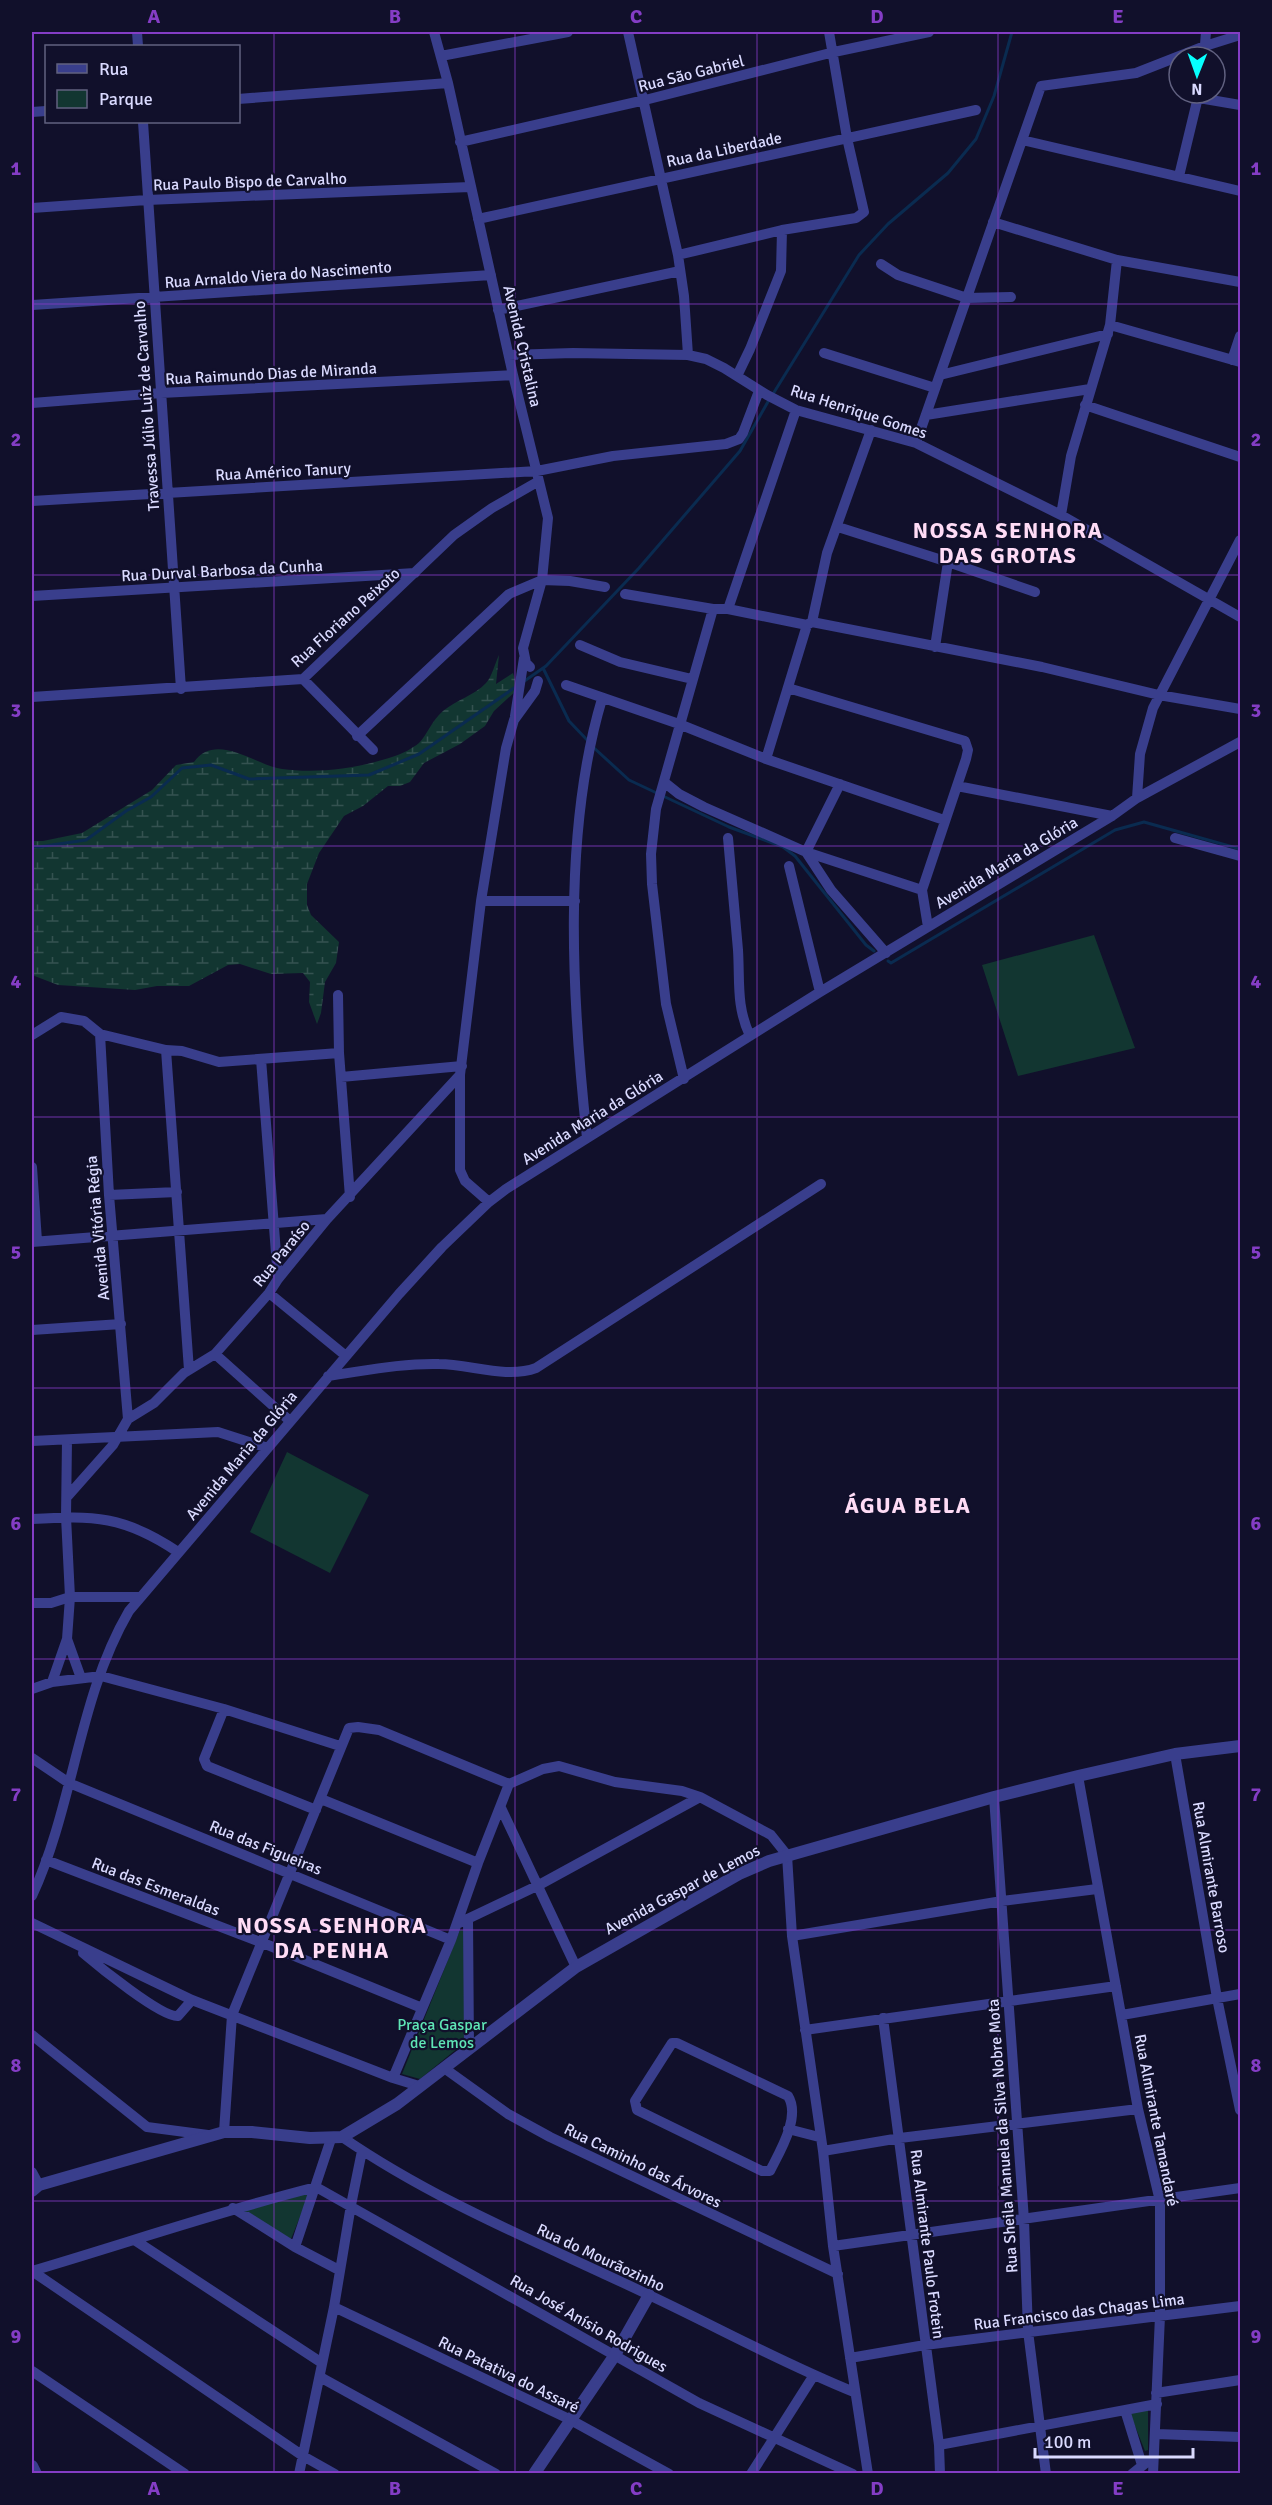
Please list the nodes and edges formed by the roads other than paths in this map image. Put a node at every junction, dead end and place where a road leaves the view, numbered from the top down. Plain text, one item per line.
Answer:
1 (434, 32) edge
2 (568, 32) edge
3 (628, 32) edge
4 (829, 32) edge
5 (929, 32) edge
6 (1240, 34) edge
7 (1217, 45) edge
8 (834, 52) junction
9 (441, 56) junction
10 (1167, 63) edge
11 (448, 83) junction
12 (240, 99) edge
13 (645, 100) junction
14 (1197, 105) edge
15 (976, 110) dead end
16 (143, 123) edge
17 (848, 138) junction
18 (1022, 140) junction
19 (460, 142) junction
20 (1179, 176) junction
21 (661, 177) junction
22 (470, 187) junction
23 (1240, 191) edge
24 (147, 200) junction
25 (32, 208) edge
26 (478, 219) junction
27 (993, 222) junction
28 (782, 230) junction
29 (678, 255) junction
30 (1117, 260) junction
31 (881, 264) dead end
32 (680, 271) junction
33 (491, 275) junction
34 (1240, 282) edge
35 (154, 297) junction
36 (1011, 297) dead end
37 (967, 298) junction
38 (32, 305) edge
39 (498, 310) junction
40 (1109, 329) junction
41 (1240, 336) edge
42 (825, 354) dead end
43 (688, 355) junction
44 (509, 356) junction
45 (1236, 361) edge
46 (513, 375) junction
47 (940, 375) junction
48 (736, 376) junction
49 (936, 388) junction
50 (1090, 389) junction
51 (161, 393) junction
52 (763, 393) junction
53 (32, 403) edge
54 (1085, 405) junction
55 (792, 408) junction
56 (926, 414) junction
57 (871, 430) junction
58 (916, 443) junction
59 (1240, 457) edge
60 (538, 476) junction
61 (167, 493) junction
62 (32, 501) edge
63 (1061, 516) junction
64 (838, 527) junction
65 (1240, 540) edge
66 (948, 562) junction
67 (415, 573) junction
68 (543, 580) junction
69 (605, 587) dead end
70 (174, 588) junction
71 (1035, 592) dead end
72 (625, 594) dead end
73 (32, 596) edge
74 (1210, 599) junction
75 (713, 609) junction
76 (728, 609) junction
77 (1240, 617) edge
78 (810, 624) junction
79 (580, 645) dead end
80 (935, 647) junction
81 (303, 679) junction
82 (692, 679) junction
83 (538, 681) dead end
84 (566, 685) dead end
85 (788, 688) junction
86 (180, 689) junction
87 (1159, 695) junction
88 (32, 697) edge
89 (602, 699) junction
90 (1240, 709) edge
91 (514, 720) junction
92 (679, 724) junction
93 (357, 736) junction
94 (1240, 742) edge
95 (373, 750) dead end
96 (766, 759) junction
97 (840, 784) junction
98 (663, 786) junction
99 (957, 786) junction
100 (1137, 798) junction
101 (1112, 816) junction
102 (944, 820) junction
103 (728, 838) dead end
104 (1175, 838) dead end
105 (806, 852) junction
106 (1240, 856) edge
107 (789, 866) dead end
108 (921, 890) junction
109 (481, 901) junction
110 (575, 901) junction
111 (928, 927) junction
112 (886, 953) junction
113 (820, 992) junction
114 (338, 995) dead end
115 (100, 1034) junction
116 (32, 1035) edge
117 (750, 1036) junction
118 (166, 1050) junction
119 (339, 1053) junction
120 (261, 1059) junction
121 (461, 1071) junction
122 (341, 1077) junction
123 (684, 1079) junction
124 (586, 1138) junction
125 (32, 1167) edge
126 (821, 1184) dead end
127 (177, 1192) junction
128 (108, 1196) junction
129 (350, 1197) junction
130 (489, 1202) junction
131 (327, 1219) junction
132 (274, 1222) junction
133 (181, 1231) junction
134 (112, 1236) junction
135 (34, 1242) edge
136 (278, 1279) junction
137 (269, 1293) junction
138 (121, 1324) junction
139 (32, 1330) edge
140 (215, 1354) junction
141 (346, 1356) junction
142 (189, 1370) junction
143 (328, 1376) junction
144 (128, 1419) junction
145 (290, 1421) junction
146 (67, 1440) junction
147 (32, 1441) edge
148 (116, 1442) junction
149 (268, 1448) junction
150 (67, 1497) junction
151 (66, 1517) junction
152 (32, 1519) edge
153 (178, 1552) junction
154 (70, 1597) junction
155 (139, 1597) junction
156 (32, 1603) edge
157 (67, 1639) junction
158 (101, 1676) junction
159 (81, 1678) junction
160 (52, 1682) junction
161 (32, 1689) edge
162 (224, 1709) junction
163 (340, 1746) junction
164 (1240, 1746) edge
165 (1175, 1754) junction
166 (32, 1758) edge
167 (1078, 1776) junction
168 (69, 1783) junction
169 (509, 1784) junction
170 (700, 1797) junction
171 (994, 1797) junction
172 (321, 1799) junction
173 (501, 1808) junction
174 (316, 1810) junction
175 (787, 1855) junction
176 (46, 1860) junction
177 (478, 1863) junction
178 (291, 1874) junction
179 (539, 1885) junction
180 (1097, 1889) junction
181 (32, 1896) edge
182 (1002, 1901) junction
183 (468, 1920) junction
184 (32, 1923) edge
185 (457, 1924) junction
186 (792, 1936) junction
187 (451, 1940) junction
188 (263, 1943) junction
189 (74, 1944) junction
190 (576, 1966) junction
191 (1116, 1986) junction
192 (1240, 1994) edge
193 (1217, 1998) junction
194 (192, 2000) junction
195 (1008, 2000) junction
196 (422, 2008) junction
197 (1122, 2014) junction
198 (232, 2015) junction
199 (883, 2018) junction
200 (805, 2030) junction
201 (32, 2035) edge
202 (470, 2047) junction
203 (444, 2068) junction
204 (393, 2078) junction
205 (419, 2086) junction
206 (1138, 2109) junction
207 (1240, 2110) edge
208 (1015, 2124) junction
209 (788, 2129) junction
210 (218, 2134) junction
211 (819, 2137) junction
212 (337, 2138) junction
213 (900, 2138) junction
214 (362, 2151) junction
215 (823, 2151) junction
216 (32, 2172) edge
217 (316, 2187) junction
218 (35, 2188) edge
219 (1240, 2188) edge
220 (1160, 2201) junction
221 (351, 2205) junction
222 (233, 2208) junction
223 (1024, 2220) junction
224 (910, 2233) junction
225 (136, 2241) junction
226 (834, 2246) junction
227 (295, 2247) junction
228 (339, 2270) junction
229 (32, 2271) edge
230 (838, 2274) junction
231 (649, 2295) junction
232 (1240, 2306) edge
233 (334, 2307) junction
234 (1161, 2316) junction
235 (1028, 2331) junction
236 (925, 2345) junction
237 (615, 2355) junction
238 (850, 2358) junction
239 (322, 2363) junction
240 (32, 2371) edge
241 (814, 2375) junction
242 (320, 2378) junction
243 (1240, 2380) edge
244 (854, 2392) junction
245 (1156, 2398) junction
246 (1125, 2410) junction
247 (569, 2419) junction
248 (1040, 2427) junction
249 (1156, 2434) junction
250 (775, 2437) junction
251 (1240, 2437) edge
252 (939, 2445) junction
253 (303, 2456) junction
254 (1154, 2456) junction
255 (32, 2466) edge
256 (1142, 2466) junction
257 (36, 2474) edge
258 (185, 2474) edge
259 (299, 2474) edge
260 (335, 2474) edge
261 (496, 2474) edge
262 (534, 2474) edge
263 (669, 2474) edge
264 (751, 2474) edge
265 (853, 2474) edge
266 (868, 2474) edge
267 (940, 2474) edge
268 (1046, 2474) edge
269 (1132, 2474) edge
270 (1154, 2474) edge

1 - 9 street, Avenida Cristalina
2 - 9 street
3 - 13 street
4 - 8 street
5 - 8 street, Rua São Gabriel
6 - 7 street
8 - 13 street, Rua São Gabriel
8 - 17 street
9 - 11 street, Avenida Cristalina
10 - 18 street
11 - 12 street
11 - 19 street, Avenida Cristalina
13 - 19 street, Rua São Gabriel
13 - 21 street
14 - 20 street
15 - 17 street, Rua da Liberdade
16 - 24 street, Travessa Júlio Luiz de Carvalho
17 - 21 street, Rua da Liberdade
17 - 28 street
18 - 20 street
18 - 27 street
19 - 22 street, Avenida Cristalina
20 - 23 street
21 - 26 street, Rua da Liberdade
21 - 29 street
22 - 24 street, Rua Paulo Bispo de Carvalho
22 - 26 street, Avenida Cristalina
24 - 25 street, Rua Paulo Bispo de Carvalho
24 - 35 street, Travessa Júlio Luiz de Carvalho
26 - 33 street, Avenida Cristalina
27 - 30 street
27 - 37 street
28 - 29 street
28 - 48 street
29 - 32 street
30 - 34 street
30 - 40 street
31 - 37 street
32 - 39 street
32 - 43 street
33 - 35 street, Rua Arnaldo Viera do Nascimento
33 - 39 street, Avenida Cristalina
35 - 38 street, Rua Arnaldo Viera do Nascimento
35 - 51 street, Travessa Júlio Luiz de Carvalho
36 - 37 street
37 - 47 street
39 - 44 street, Avenida Cristalina
40 - 45 street
40 - 47 street
40 - 50 street
41 - 45 street
42 - 49 street
43 - 44 street, Rua Henrique Gomes
43 - 48 street, Rua Henrique Gomes
44 - 46 street, Avenida Cristalina
46 - 51 street, Rua Raimundo Dias de Miranda
46 - 60 street, Avenida Cristalina
47 - 49 street
48 - 52 street, Rua Henrique Gomes
49 - 56 street
50 - 54 street
50 - 56 street
51 - 53 street, Rua Raimundo Dias de Miranda
51 - 61 street, Travessa Júlio Luiz de Carvalho
52 - 55 street, Rua Henrique Gomes
52 - 60 street
54 - 59 street
54 - 63 street
55 - 57 street, Rua Henrique Gomes
55 - 76 street
56 - 58 street
57 - 58 street, Rua Henrique Gomes
57 - 64 street
58 - 63 street, Rua Henrique Gomes
60 - 61 street, Rua Américo Tanury
60 - 67 street, Rua Floriano Peixoto
60 - 68 street, Avenida Cristalina
61 - 62 street, Rua Américo Tanury
61 - 70 street, Travessa Júlio Luiz de Carvalho
63 - 74 street, Rua Henrique Gomes
64 - 66 street
64 - 78 street
65 - 74 street
66 - 71 street
66 - 80 street
67 - 70 street, Rua Durval Barbosa da Cunha
67 - 81 street, Rua Floriano Peixoto
68 - 69 street
68 - 91 street, Avenida Cristalina
68 - 93 street
70 - 73 street, Rua Durval Barbosa da Cunha
70 - 86 street, Travessa Júlio Luiz de Carvalho
72 - 75 street
74 - 77 street, Rua Henrique Gomes
74 - 87 street
75 - 76 street
75 - 82 street
76 - 78 street
78 - 80 street
78 - 85 street
79 - 82 street
80 - 87 street
81 - 86 street, Rua Floriano Peixoto
81 - 93 street
82 - 92 street
83 - 91 street
84 - 89 street
85 - 96 street
85 - 99 street
86 - 88 street, Rua Floriano Peixoto
87 - 90 street
87 - 100 street
89 - 92 street
89 - 110 street
91 - 109 street
92 - 96 street
92 - 98 street
93 - 95 street
94 - 100 street, Avenida Maria da Glória
96 - 97 street
97 - 102 street
97 - 105 street
98 - 105 street
98 - 123 street
99 - 101 street
99 - 102 street
100 - 101 street, Avenida Maria da Glória
101 - 111 street, Avenida Maria da Glória
102 - 108 street
103 - 117 street
104 - 106 street
105 - 108 street
105 - 112 street
107 - 113 street
108 - 111 street
109 - 110 street
109 - 121 street
110 - 124 street
111 - 112 street, Avenida Maria da Glória
112 - 113 street, Avenida Maria da Glória
113 - 117 street, Avenida Maria da Glória
114 - 119 street
115 - 116 street
115 - 118 street
115 - 128 street, Avenida Vitória Régia
117 - 123 street, Avenida Maria da Glória
118 - 120 street
118 - 127 street
119 - 120 street
119 - 122 street
120 - 132 street
121 - 122 street
121 - 129 street, Rua Paraíso
121 - 130 street
122 - 129 street
123 - 124 street, Avenida Maria da Glória
124 - 130 street, Avenida Maria da Glória
125 - 135 street
126 - 143 street
127 - 128 street
127 - 133 street
128 - 134 street, Avenida Vitória Régia
129 - 131 street, Rua Paraíso
130 - 141 street, Avenida Maria da Glória
131 - 132 street
131 - 136 street, Rua Paraíso
132 - 133 street
132 - 136 street
133 - 134 street
133 - 142 street
134 - 135 street
134 - 138 street, Avenida Vitória Régia
136 - 137 street, Rua Paraíso
137 - 140 street, Rua Paraíso
137 - 141 street
138 - 139 street
138 - 144 street, Avenida Vitória Régia
140 - 142 street, Rua Paraíso
140 - 145 street
141 - 143 street, Avenida Maria da Glória
142 - 144 street, Rua Paraíso
143 - 145 street, Avenida Maria da Glória
144 - 148 street
145 - 149 street, Avenida Maria da Glória
146 - 147 street
146 - 148 street
146 - 150 street
148 - 149 street
148 - 150 street
149 - 153 street, Avenida Maria da Glória
150 - 151 street
151 - 152 street
151 - 153 street
151 - 154 street
153 - 155 street, Avenida Maria da Glória
154 - 155 street
154 - 156 street
154 - 157 street
155 - 158 street, Avenida Maria da Glória
157 - 159 street
157 - 160 street
158 - 159 street
158 - 162 street
158 - 168 street, Avenida Maria da Glória
159 - 160 street
160 - 161 street
162 - 163 street
162 - 174 street
163 - 169 street
163 - 172 street
164 - 165 street, Avenida Gaspar de Lemos
165 - 167 street, Avenida Gaspar de Lemos
165 - 193 street, Rua Almirante Barroso
166 - 168 street, Rua das Figueiras
167 - 171 street, Avenida Gaspar de Lemos
167 - 180 street, Rua Almirante Tamandaré
168 - 176 street, Avenida Maria da Glória
168 - 178 street, Rua das Figueiras
169 - 170 street
169 - 173 street
170 - 175 street
170 - 179 street
171 - 175 street, Avenida Gaspar de Lemos
171 - 182 street, Rua Sheila Manuela da Silva Nobre Mota
172 - 174 street
172 - 177 street
173 - 177 street
173 - 179 street
174 - 178 street
175 - 186 street
175 - 190 street, Avenida Gaspar de Lemos
176 - 181 street, Avenida Maria da Glória
176 - 188 street, Rua das Esmeraldas
177 - 185 street
178 - 187 street, Rua das Figueiras
178 - 188 street
179 - 183 street
179 - 190 street
180 - 182 street
180 - 191 street, Rua Almirante Tamandaré
182 - 186 street
182 - 195 street, Rua Sheila Manuela da Silva Nobre Mota
183 - 185 street
183 - 202 street
184 - 189 street
185 - 187 street
186 - 200 street
187 - 196 street
188 - 196 street, Rua das Esmeraldas
188 - 198 street
189 - 194 street
189 - 194 street
190 - 202 street, Avenida Gaspar de Lemos
191 - 195 street
191 - 197 street, Rua Almirante Tamandaré
192 - 193 street
193 - 197 street
193 - 207 street, Rua Almirante Barroso
194 - 198 street
195 - 199 street
195 - 208 street, Rua Sheila Manuela da Silva Nobre Mota
196 - 204 street
197 - 206 street, Rua Almirante Tamandaré
198 - 204 street
198 - 210 street
199 - 200 street
199 - 213 street, Rua Almirante Paulo Frotein
200 - 211 street
201 - 210 street
202 - 203 street, Avenida Gaspar de Lemos
203 - 205 street, Avenida Gaspar de Lemos
203 - 230 street, Rua Caminho das Árvores
204 - 205 street
205 - 212 street, Avenida Gaspar de Lemos
206 - 208 street
206 - 220 street, Rua Almirante Tamandaré
208 - 213 street
208 - 223 street, Rua Sheila Manuela da Silva Nobre Mota
209 - 209 street
209 - 211 street
210 - 212 street
210 - 218 street
211 - 215 street
212 - 214 street, Rua do Mourãozinho
212 - 217 street
213 - 215 street
213 - 224 street, Rua Almirante Paulo Frotein
214 - 221 street
214 - 231 street, Rua do Mourãozinho
215 - 226 street
216 - 218 street
217 - 221 street, Rua José Anísio Rodrigues
217 - 222 street
217 - 227 street
219 - 220 street
220 - 223 street
220 - 234 street, Rua Almirante Tamandaré
221 - 228 street
221 - 237 street, Rua José Anísio Rodrigues
222 - 225 street
222 - 227 street
223 - 224 street
223 - 235 street, Rua Sheila Manuela da Silva Nobre Mota
224 - 226 street
224 - 236 street, Rua Almirante Paulo Frotein
225 - 229 street
225 - 239 street
226 - 230 street
227 - 228 street
228 - 233 street
229 - 253 street
230 - 238 street
231 - 237 street
231 - 241 street, Rua do Mourãozinho
232 - 234 street, Rua Francisco das Chagas Lima
233 - 239 street
233 - 247 street, Rua Patativa do Assaré
234 - 235 street, Rua Francisco das Chagas Lima
234 - 245 street, Rua Almirante Tamandaré
235 - 236 street, Rua Francisco das Chagas Lima
235 - 248 street, Rua Sheila Manuela da Silva Nobre Mota
236 - 238 street, Rua Francisco das Chagas Lima
236 - 252 street, Rua Almirante Paulo Frotein
237 - 247 street
237 - 250 street, Rua José Anísio Rodrigues
238 - 244 street
239 - 242 street
240 - 258 street
241 - 244 street, Rua do Mourãozinho
241 - 250 street
242 - 253 street
242 - 261 street
243 - 245 street
244 - 266 street
245 - 246 street
245 - 249 street, Rua Almirante Tamandaré
246 - 248 street
246 - 256 street
247 - 262 street
247 - 263 street, Rua Patativa do Assaré
248 - 252 street
248 - 268 street, Rua Sheila Manuela da Silva Nobre Mota
249 - 251 street
249 - 254 street, Rua Almirante Tamandaré
250 - 264 street
250 - 265 street, Rua José Anísio Rodrigues
252 - 267 street, Rua Almirante Paulo Frotein
253 - 259 street
253 - 260 street
254 - 256 street
254 - 270 street, Rua Almirante Tamandaré
255 - 257 street
256 - 269 street

